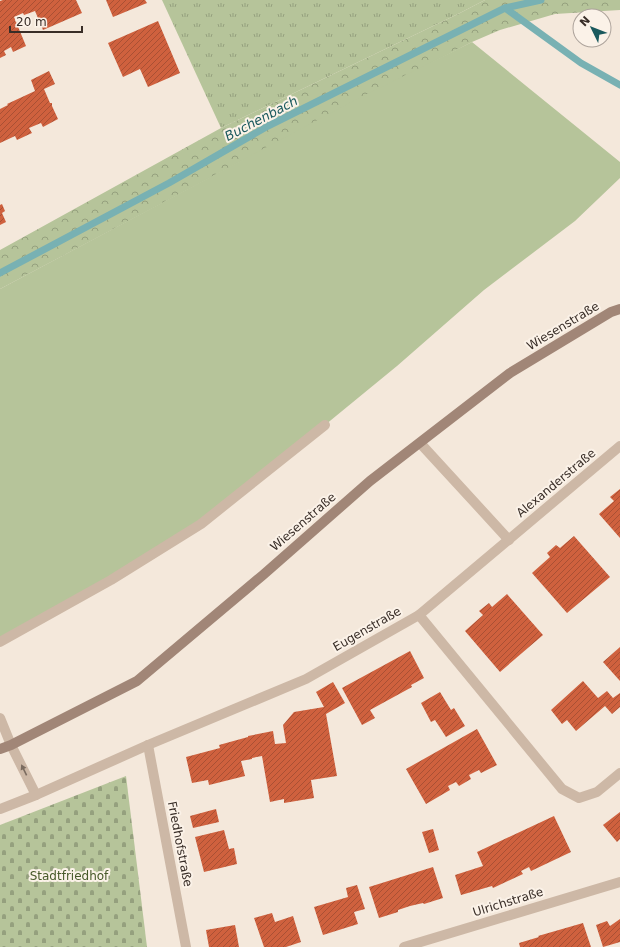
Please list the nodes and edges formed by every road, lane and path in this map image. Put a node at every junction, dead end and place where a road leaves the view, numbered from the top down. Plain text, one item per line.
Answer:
1 (620, 309) edge
2 (325, 425) dead end
3 (420, 443) junction
4 (620, 446) edge
5 (508, 540) junction
6 (419, 615) junction
7 (0, 642) edge
8 (0, 718) edge
9 (11, 745) junction
10 (148, 745) junction
11 (0, 749) edge
12 (620, 773) edge
13 (36, 795) junction
14 (0, 809) edge
15 (620, 882) edge
16 (186, 947) edge
17 (404, 947) edge

1 - 3 street, Wiesenstraße
2 - 7 street
3 - 5 street
3 - 9 street, Wiesenstraße
4 - 5 street, Alexanderstraße
5 - 6 street, Alexanderstraße
6 - 10 street, Eugenstraße
6 - 12 street, Eugenstraße
8 - 9 street
9 - 11 street, Wiesenstraße
13 -> 9 street
10 - 13 street, Eugenstraße
10 - 16 street, Friedhofstraße
13 - 14 street, Eugenstraße
15 - 17 street, Ulrichstraße

